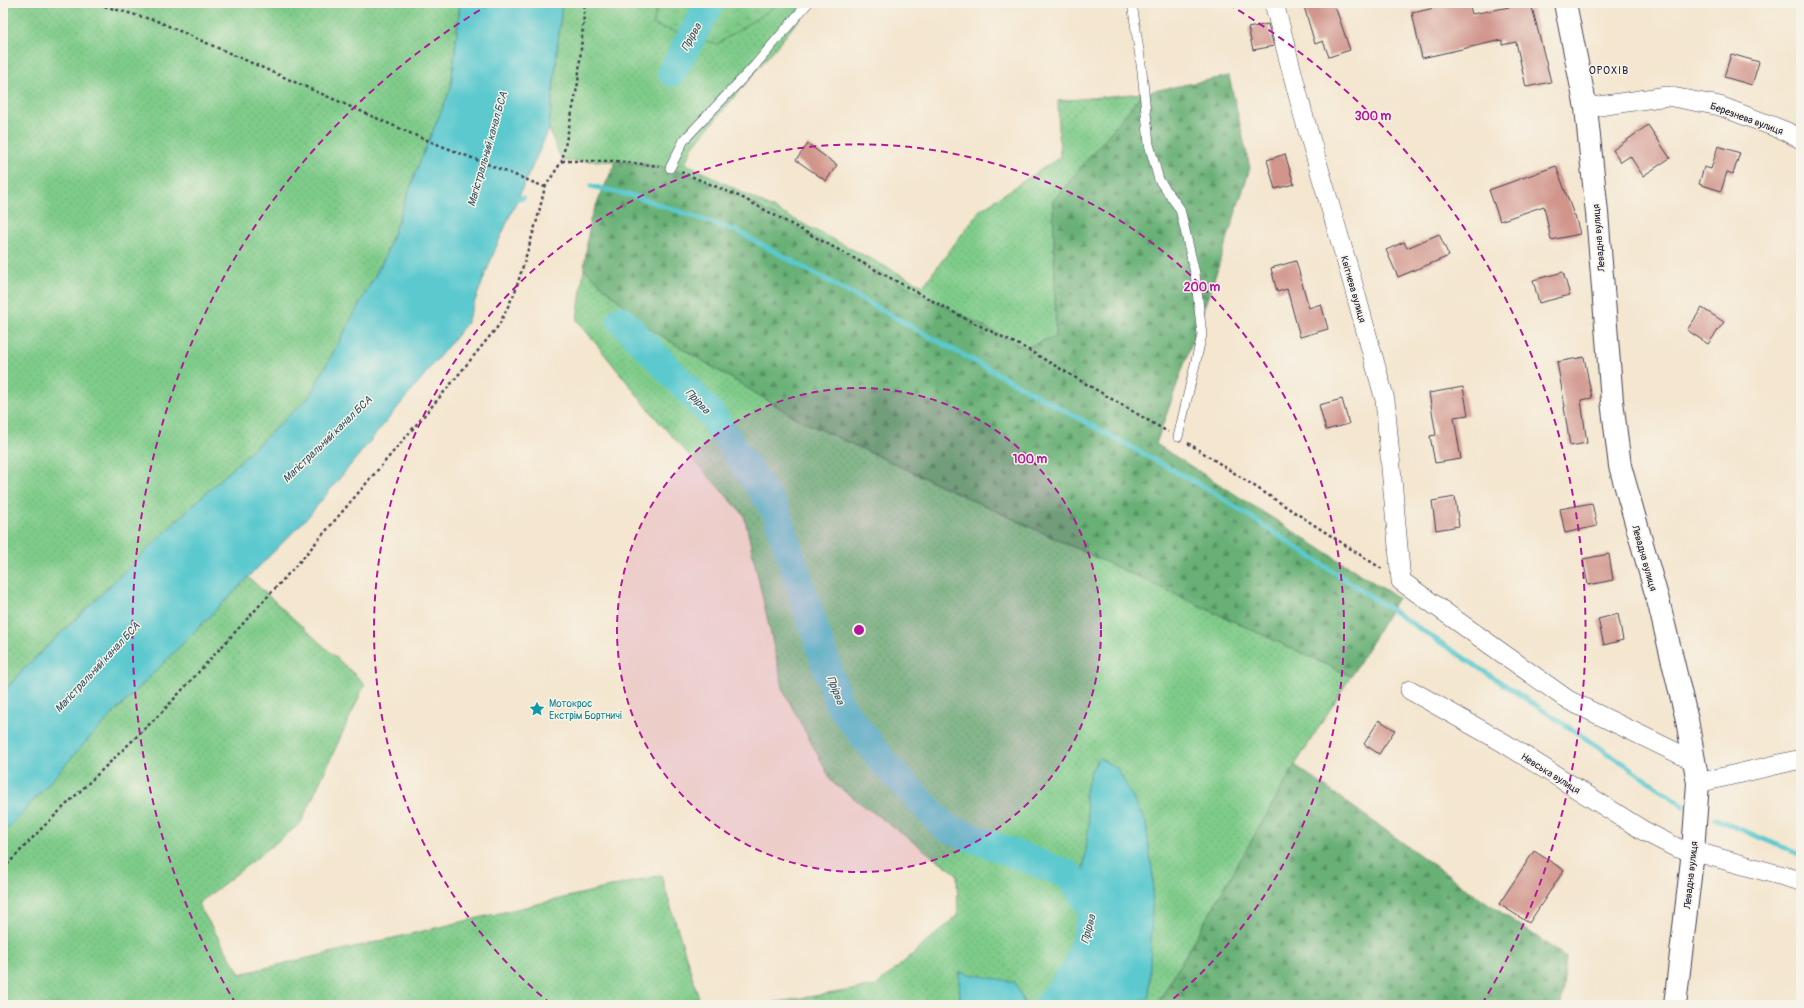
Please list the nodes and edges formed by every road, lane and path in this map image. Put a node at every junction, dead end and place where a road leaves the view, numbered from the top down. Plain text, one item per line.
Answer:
1 (93, 3) edge
2 (585, 3) edge
3 (808, 3) edge
4 (1132, 3) edge
5 (1274, 3) edge
6 (1564, 3) edge
7 (1586, 108) junction
8 (1801, 139) edge
9 (562, 161) junction
10 (670, 168) junction
11 (545, 187) junction
12 (1178, 437) junction
13 (1401, 581) junction
14 (1410, 690) dead end
15 (1801, 759) edge
16 (1694, 761) junction
17 (1698, 783) junction
18 (1693, 851) junction
19 (3, 869) edge
20 (1801, 882) edge
21 (1675, 1005) edge

1 - 11 path
2 - 9 path
3 - 10 lane
4 - 12 lane
5 - 13 street, Квітнева вулиця
6 - 7 street
7 - 8 street, Березнева вулиця
7 - 16 street, Левадна вулиця
9 - 10 path
9 - 11 path
10 - 12 path
11 - 19 path
12 - 13 path
13 - 16 street
14 - 18 street, Невська вулиця
15 - 17 street
16 - 17 street, Левадна вулиця
17 - 18 street, Левадна вулиця
18 - 20 street, Невська вулиця
18 - 21 street, Левадна вулиця

